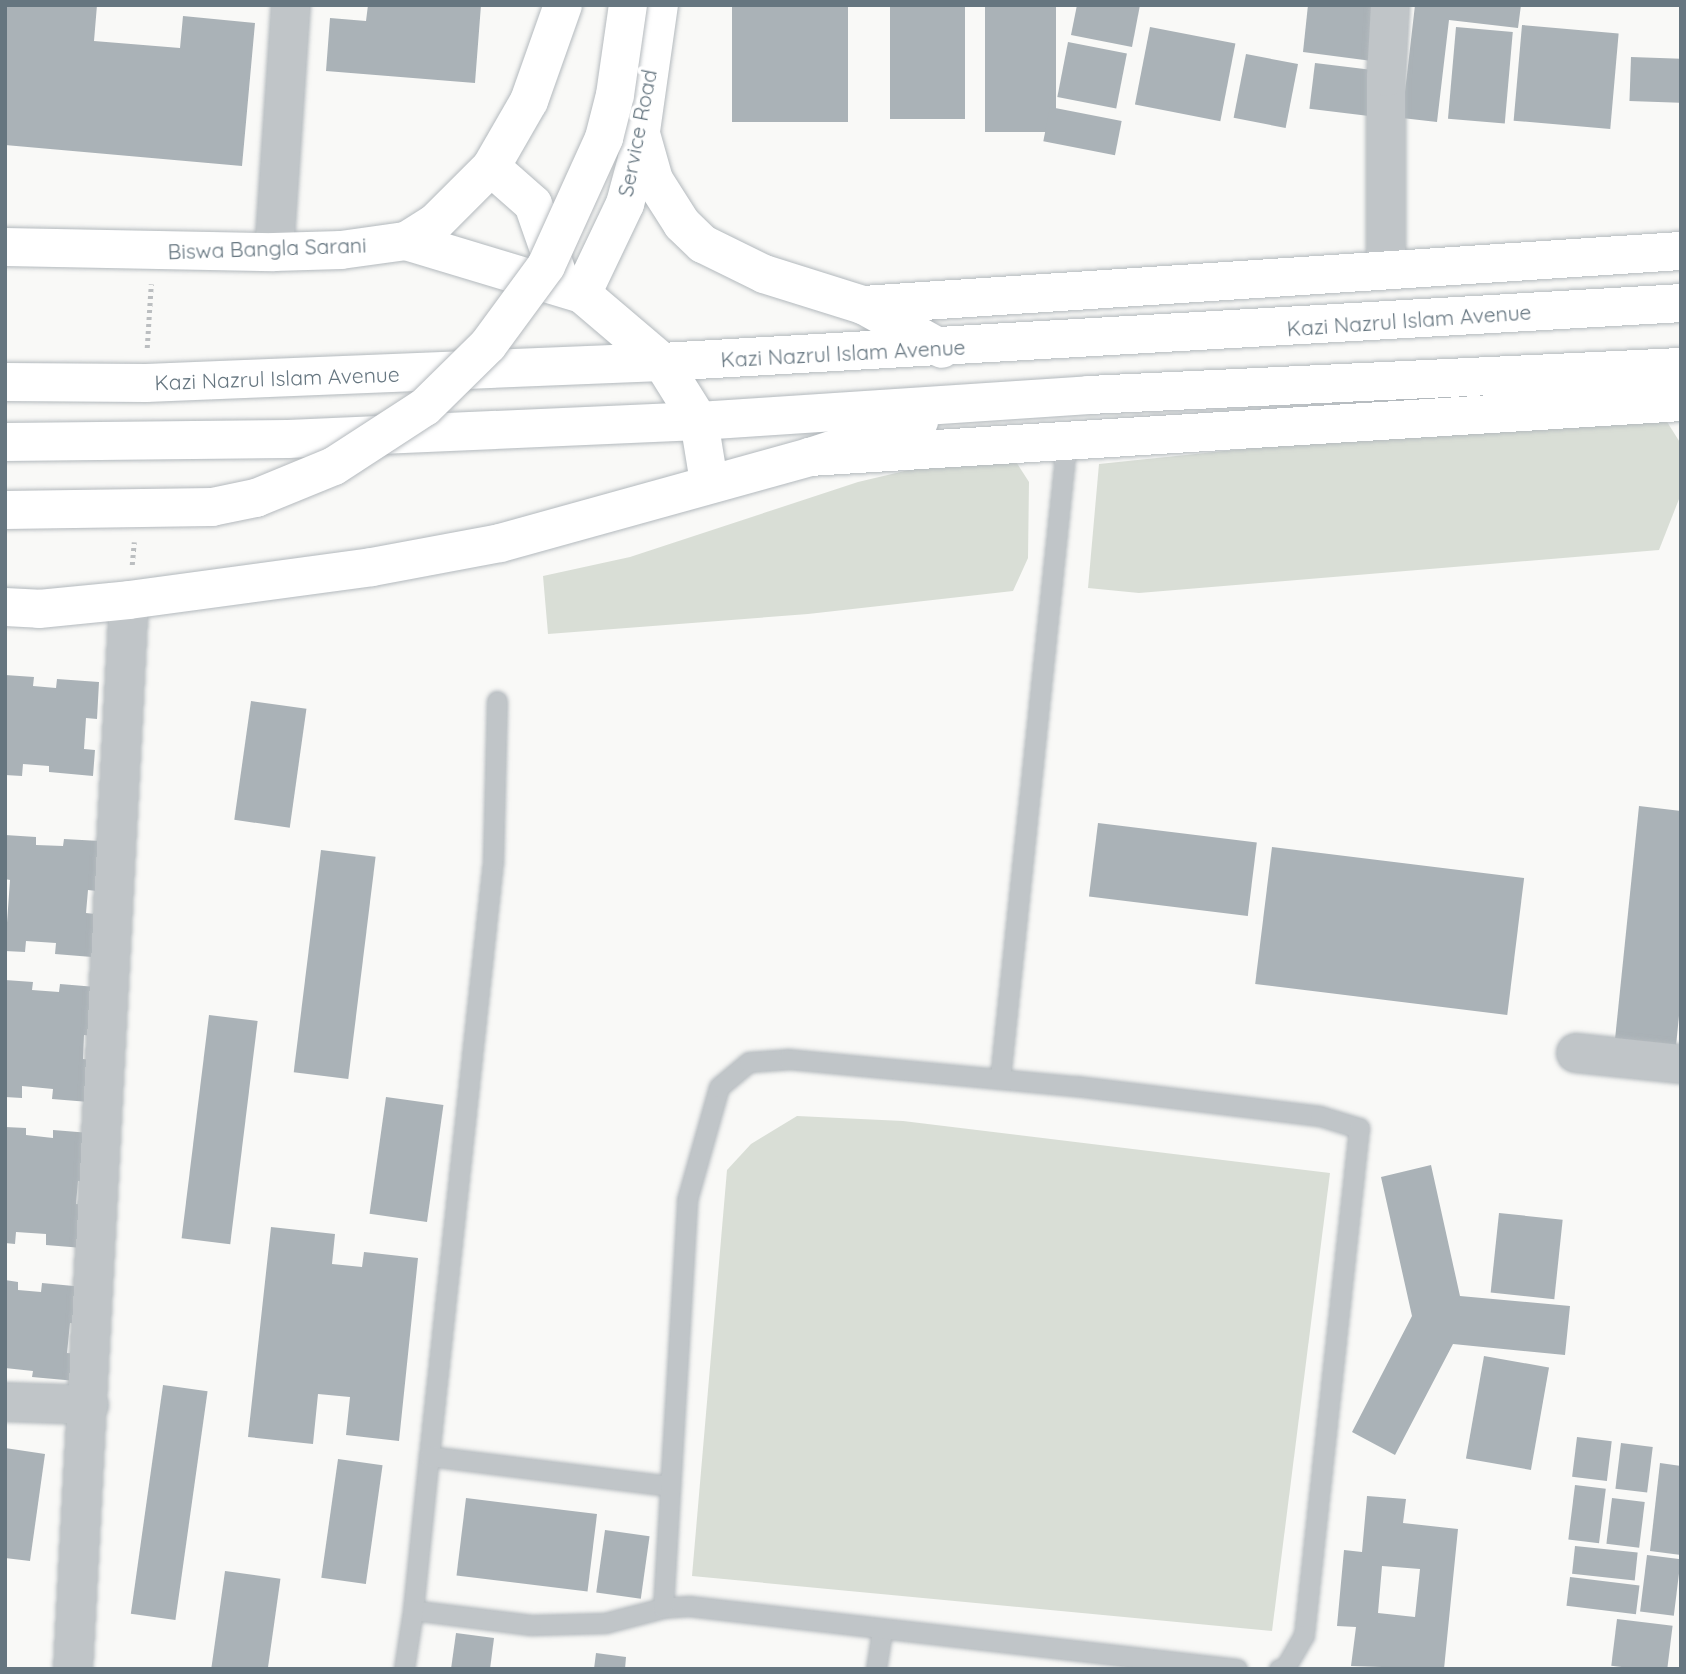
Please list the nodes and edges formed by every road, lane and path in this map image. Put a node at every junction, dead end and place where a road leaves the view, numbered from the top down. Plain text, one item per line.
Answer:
1 (291, 5) edge
2 (563, 5) edge
3 (628, 5) edge
4 (659, 5) edge
5 (1391, 5) edge
6 (641, 134) junction
7 (491, 167) junction
8 (406, 241) junction
9 (5, 247) edge
10 (152, 251) junction
11 (1681, 251) edge
12 (274, 252) junction
13 (1386, 269) junction
14 (571, 289) junction
15 (1681, 303) edge
16 (863, 305) junction
17 (942, 349) junction
18 (662, 362) junction
19 (1681, 367) edge
20 (5, 382) edge
21 (146, 383) junction
22 (1681, 402) edge
23 (968, 405) junction
24 (698, 421) junction
25 (1067, 438) junction
26 (5, 442) edge
27 (810, 457) junction
28 (709, 482) junction
29 (5, 510) edge
30 (129, 600) junction
31 (5, 607) edge
32 (497, 701) dead end
33 (1576, 1053) dead end
34 (1680, 1054) edge
35 (1000, 1079) junction
36 (5, 1402) edge
37 (89, 1405) junction
38 (429, 1456) junction
39 (670, 1486) junction
40 (663, 1608) junction
41 (413, 1611) junction
42 (882, 1631) junction
43 (73, 1669) edge
44 (404, 1669) edge
45 (876, 1669) edge
46 (1237, 1669) edge
47 (1279, 1669) edge

1 - 12 street
2 - 7 main road, Biswa Bangla Sarani
3 - 29 main road, bridge
4 - 6 main road, Service Road
5 - 13 street
6 - 14 main road, Service Road
6 - 16 main road
7 - 8 main road, Biswa Bangla Sarani
7 - 14 main road
8 - 12 main road, Biswa Bangla Sarani
8 - 14 main road
9 - 10 main road, Biswa Bangla Sarani
10 - 12 main road, Biswa Bangla Sarani
10 - 21 path
11 - 13 main road
13 - 16 main road
14 - 18 main road
15 - 17 main road, Kazi Nazrul Islam Avenue
16 - 17 main road
17 - 18 main road, Kazi Nazrul Islam Avenue
18 - 21 main road, Kazi Nazrul Islam Avenue
18 - 24 main road
19 - 23 main road
20 - 21 main road, Kazi Nazrul Islam Avenue
22 - 25 main road
23 - 24 main road
23 - 27 main road
24 - 26 main road
24 - 28 main road
25 - 27 main road
25 - 35 lane
27 - 28 main road
28 - 30 main road
30 - 31 main road
30 - 37 street
32 - 38 lane
33 - 34 street
35 - 39 lane
35 - 47 lane
36 - 37 street
37 - 43 street
38 - 39 lane
38 - 41 lane
39 - 40 lane
40 - 41 lane
40 - 42 lane
41 - 44 lane
42 - 45 lane
42 - 46 lane

